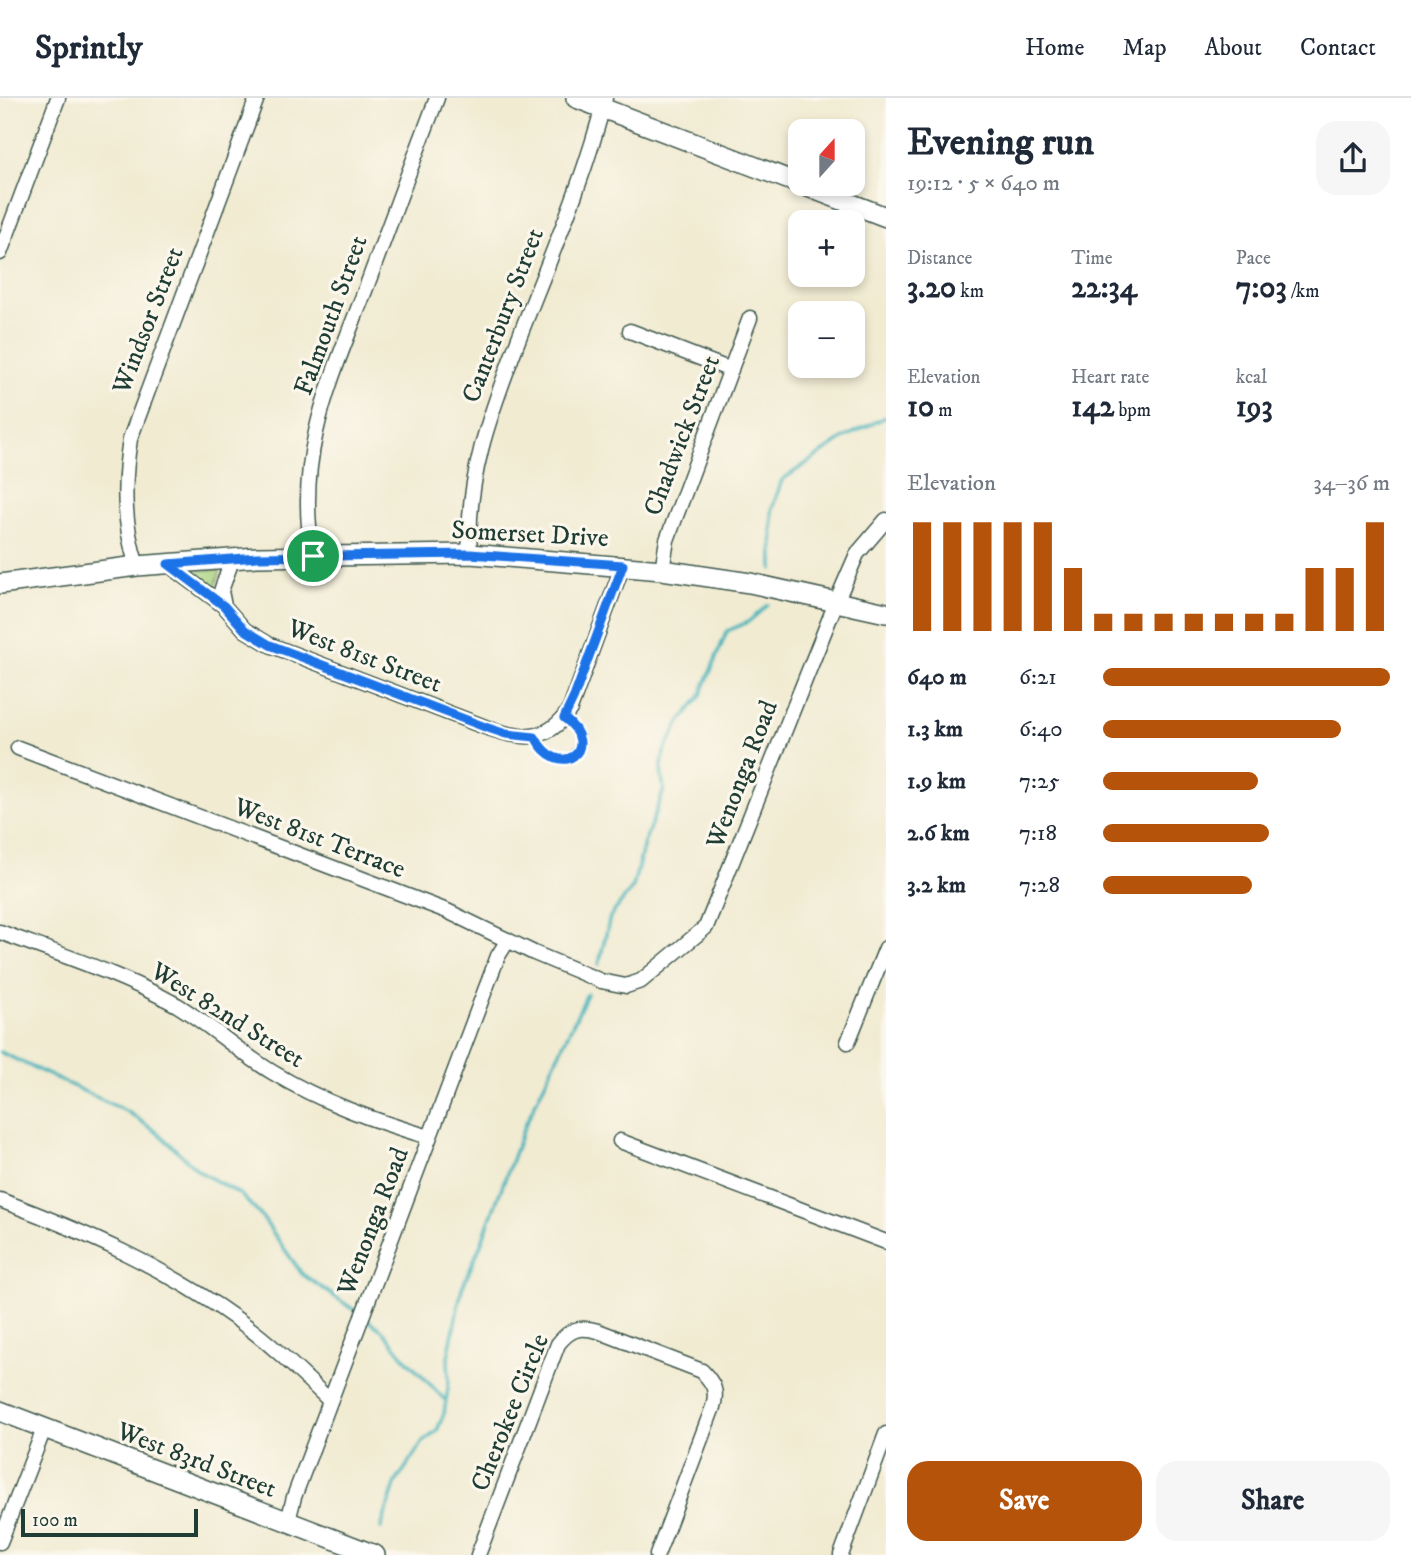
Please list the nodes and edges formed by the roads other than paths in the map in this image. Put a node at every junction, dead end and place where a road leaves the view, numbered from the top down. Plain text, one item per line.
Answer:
1 (58, 98) edge
2 (257, 98) edge
3 (437, 98) edge
4 (576, 98) edge
5 (604, 103) edge
6 (886, 217) edge
7 (0, 253) edge
8 (750, 318) dead end
9 (629, 331) dead end
10 (731, 370) junction
11 (886, 520) edge
12 (470, 554) junction
13 (313, 556) junction
14 (232, 559) junction
15 (168, 564) junction
16 (623, 565) junction
17 (137, 566) junction
18 (662, 570) junction
19 (0, 584) edge
20 (837, 600) junction
21 (224, 606) junction
22 (886, 613) edge
23 (564, 718) junction
24 (535, 737) junction
25 (18, 748) dead end
26 (0, 932) edge
27 (508, 940) junction
28 (886, 948) edge
29 (601, 981) joint
30 (848, 1042) dead end
31 (429, 1137) junction
32 (620, 1141) dead end
33 (0, 1200) edge
34 (886, 1242) edge
35 (330, 1401) junction
36 (0, 1411) edge
37 (44, 1429) junction
38 (886, 1434) edge
39 (288, 1521) junction
40 (0, 1542) edge
41 (375, 1555) edge
42 (478, 1555) edge
43 (657, 1555) edge
44 (841, 1555) edge

1 - 7 street
2 - 17 street, Windsor Street
3 - 13 street, Falmouth Street
4 - 5 street
5 - 6 street
5 - 12 street, Canterbury Street
8 - 10 street, Chadwick Street
9 - 10 street
10 - 18 street, Chadwick Street
11 - 20 street, Wenonga Road
12 - 13 street, Somerset Drive
12 - 16 street, Somerset Drive
13 - 14 street, Somerset Drive
14 - 15 street, Somerset Drive
14 - 21 street
15 - 17 street, Somerset Drive
15 - 21 street, West 81st Street
16 - 18 street, Somerset Drive
16 - 23 street
17 - 19 street, Somerset Drive
18 - 20 street, Somerset Drive
20 - 22 street, Somerset Drive
20 - 29 street, Wenonga Road
21 - 24 street, West 81st Street
23 - 24 street
23 - 24 lane
25 - 27 street, West 81st Terrace
26 - 31 street, West 82nd Street
27 - 29 street, West 81st Terrace
27 - 31 street, Wenonga Road
28 - 30 street
31 - 35 street, Wenonga Road
32 - 34 street
33 - 35 street
35 - 39 street, Wenonga Road
36 - 37 street, West 83rd Street
37 - 39 street, West 83rd Street
37 - 40 street
38 - 44 street
39 - 41 street, West 83rd Street
42 - 43 street, Cherokee Circle

